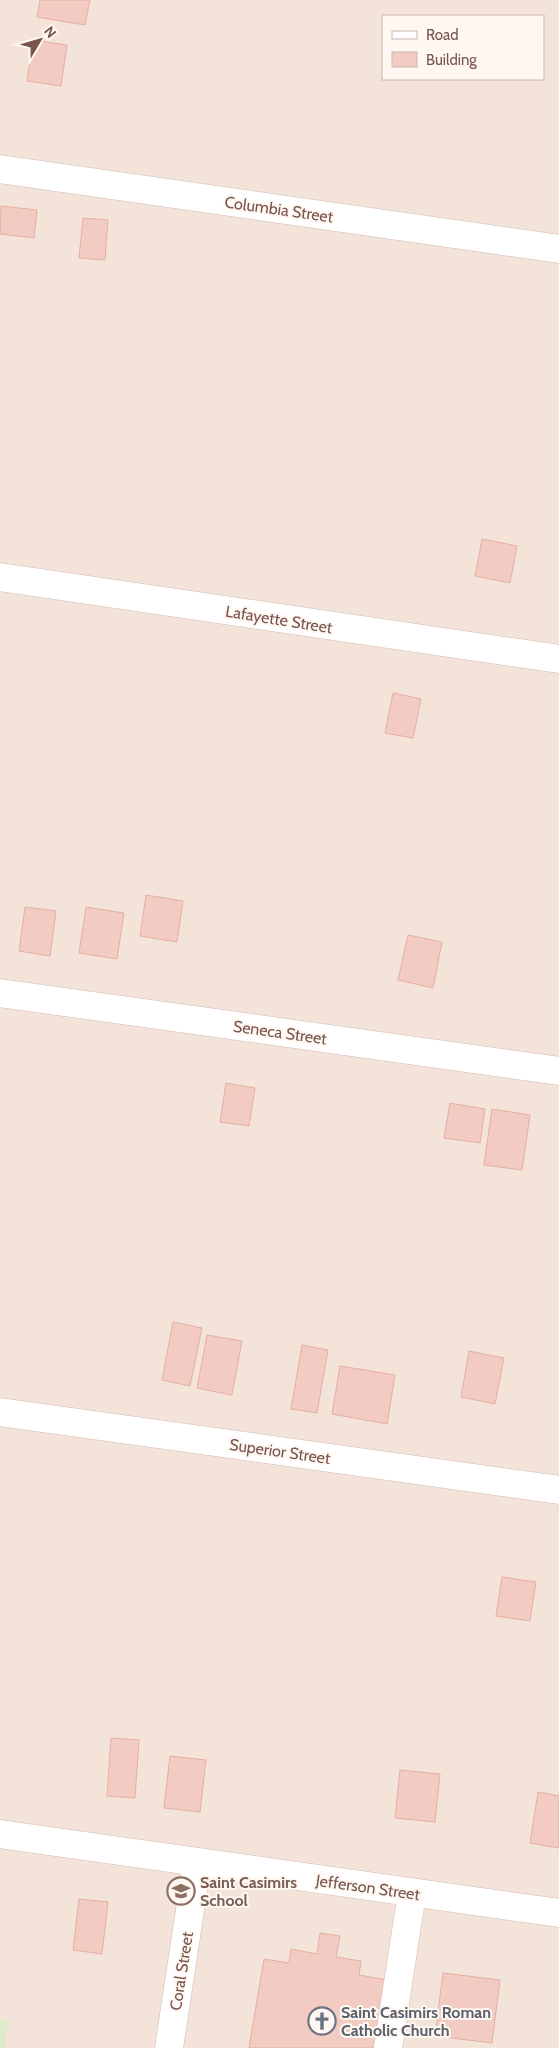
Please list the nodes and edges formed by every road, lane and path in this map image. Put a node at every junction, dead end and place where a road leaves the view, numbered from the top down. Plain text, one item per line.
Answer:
1 (0, 169) edge
2 (559, 249) edge
3 (0, 577) edge
4 (559, 659) edge
5 (0, 993) edge
6 (559, 1071) edge
7 (0, 1412) edge
8 (559, 1490) edge
9 (0, 1834) edge
10 (197, 1864) junction
11 (412, 1893) junction
12 (559, 1913) edge
13 (169, 2048) edge
14 (388, 2048) edge

1 - 2 street, Columbia Street
3 - 4 street, Lafayette Street
5 - 6 street, Seneca Street
7 - 8 street, Superior Street
9 - 10 street, Jefferson Street
10 - 11 street, Jefferson Street
10 - 13 street, Coral Street
11 - 12 street, Jefferson Street
11 - 14 street

